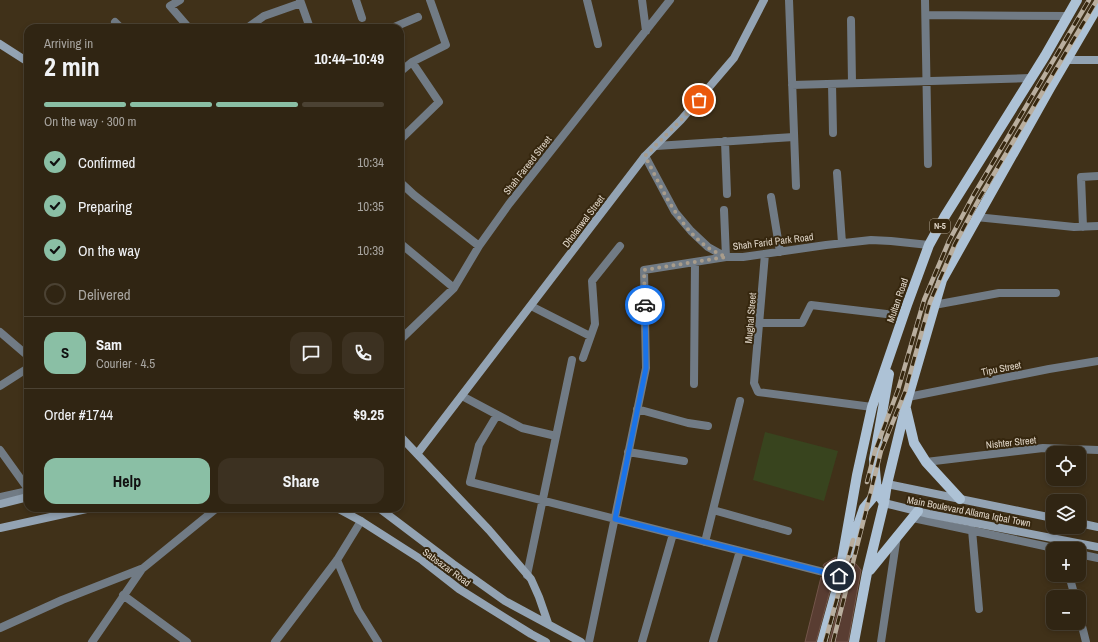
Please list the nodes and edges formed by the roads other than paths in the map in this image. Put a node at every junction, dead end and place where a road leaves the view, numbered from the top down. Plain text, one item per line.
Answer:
1 (180, 0) edge
2 (356, 0) edge
3 (430, 0) edge
4 (587, 0) edge
5 (642, 0) edge
6 (670, 0) edge
7 (764, 0) edge
8 (789, 0) edge
9 (926, 0) edge
10 (1077, 0) edge
11 (301, 1) edge
12 (1098, 6) edge
13 (926, 15) junction
14 (1068, 16) junction
15 (362, 18) dead end
16 (418, 18) dead end
17 (851, 20) dead end
18 (186, 24) edge
19 (253, 24) edge
20 (309, 24) edge
21 (402, 24) edge
22 (646, 30) junction
23 (0, 44) edge
24 (598, 44) dead end
25 (24, 59) edge
26 (1066, 60) junction
27 (1098, 60) edge
28 (412, 62) junction
29 (404, 69) edge
30 (1031, 78) junction
31 (927, 81) junction
32 (852, 83) junction
33 (792, 84) junction
34 (832, 84) junction
35 (833, 133) dead end
36 (404, 136) edge
37 (794, 137) junction
38 (725, 141) junction
39 (656, 146) junction
40 (645, 156) junction
41 (928, 164) dead end
42 (837, 173) dead end
43 (1098, 176) edge
44 (404, 186) edge
45 (796, 186) dead end
46 (728, 194) dead end
47 (772, 197) dead end
48 (724, 210) dead end
49 (976, 217) junction
50 (1098, 226) edge
51 (1084, 227) junction
52 (842, 243) junction
53 (404, 246) edge
54 (479, 246) junction
55 (620, 246) dead end
56 (929, 246) junction
57 (780, 252) junction
58 (765, 254) junction
59 (726, 257) junction
60 (694, 262) junction
61 (454, 288) junction
62 (1056, 293) dead end
63 (934, 305) junction
64 (531, 306) junction
65 (904, 316) junction
66 (760, 323) junction
67 (0, 332) edge
68 (404, 336) edge
69 (590, 336) junction
70 (893, 348) junction
71 (24, 353) edge
72 (583, 358) dead end
73 (572, 360) dead end
74 (1098, 361) edge
75 (24, 371) edge
76 (694, 384) dead end
77 (0, 386) edge
78 (462, 396) junction
79 (740, 401) dead end
80 (907, 401) junction
81 (872, 407) junction
82 (637, 409) junction
83 (497, 415) junction
84 (708, 426) dead end
85 (556, 436) junction
86 (404, 440) edge
87 (0, 450) edge
88 (1098, 450) edge
89 (628, 452) junction
90 (417, 454) junction
91 (684, 461) dead end
92 (926, 462) junction
93 (24, 484) edge
94 (887, 484) junction
95 (24, 491) edge
96 (877, 492) junction
97 (0, 497) edge
98 (24, 498) edge
99 (960, 499) junction
100 (543, 500) junction
101 (884, 503) junction
102 (0, 504) edge
103 (713, 510) junction
104 (73, 512) edge
105 (212, 512) edge
106 (345, 512) edge
107 (385, 512) edge
108 (915, 514) junction
109 (1046, 517) edge
110 (615, 519) junction
111 (361, 520) junction
112 (1086, 524) edge
113 (1098, 527) edge
114 (0, 528) edge
115 (972, 530) junction
116 (788, 531) dead end
117 (673, 534) junction
118 (897, 536) junction
119 (705, 542) junction
120 (1046, 546) edge
121 (1098, 547) edge
122 (740, 551) junction
123 (1086, 555) edge
124 (1098, 558) edge
125 (337, 560) junction
126 (142, 569) junction
127 (867, 573) junction
128 (527, 575) junction
129 (839, 576) junction
130 (837, 588) junction
131 (123, 596) junction
132 (519, 609) junction
133 (979, 609) dead end
134 (548, 623) junction
135 (515, 624) junction
136 (0, 628) edge
137 (1083, 630) edge
138 (821, 640) edge
139 (183, 641) edge
140 (92, 642) edge
141 (275, 642) edge
142 (378, 642) edge
143 (546, 642) edge
144 (581, 642) edge
145 (589, 642) edge
146 (642, 642) edge
147 (713, 642) edge
148 (854, 642) edge
149 (881, 642) edge
150 (1086, 642) edge

1 - 18 street
2 - 15 street
3 - 28 street
4 - 24 street
5 - 22 street
6 - 22 street, Shah Fareed Street
7 - 39 main road, Dholanwal Street
8 - 33 street
9 - 13 street
10 - 14 main road, Multan Road / N-5
11 - 19 street
11 - 20 street
12 - 26 main road
13 - 14 street
13 - 31 street
14 - 30 main road, Multan Road / N-5
16 - 21 street
17 - 32 street
22 - 54 street, Shah Fareed Street
23 - 25 main road
26 - 27 main road
26 - 49 main road
28 - 29 street
28 - 36 street
30 - 31 street
30 - 56 main road, Multan Road / N-5
31 - 32 street
31 - 41 street
32 - 34 street
33 - 34 street
33 - 37 street
34 - 35 street
37 - 38 street
37 - 45 street
38 - 39 street
38 - 46 street
39 - 40 main road, Dholanwal Street
40 - 59 street, Shah Farid Park Road
40 - 64 main road, Dholanwal Street
42 - 52 street
43 - 51 street
44 - 54 street
47 - 57 street
48 - 59 street
49 - 51 street
49 - 63 main road
50 - 51 street
52 - 56 street, Shah Farid Park Road
52 - 57 street, Shah Farid Park Road
53 - 61 street
54 - 61 street, Shah Fareed Street
55 - 69 street
56 - 65 main road, Multan Road / N-5
57 - 58 street, Shah Farid Park Road
58 - 59 street, Shah Farid Park Road
58 - 66 street, Mughal Street
59 - 60 street
60 - 76 street
60 - 82 street
61 - 68 street, Shah Fareed Street
62 - 63 street
63 - 80 main road
64 - 69 street
64 - 78 main road, Dholanwal Street
65 - 66 street
65 - 70 main road, Multan Road / N-5
66 - 81 street, Mughal Street
67 - 71 street
69 - 72 street
70 - 81 main road, Multan Road / N-5
70 - 96 main road
73 - 85 street
74 - 80 street, Tipu Street
75 - 77 street
78 - 83 street
78 - 90 main road, Dholanwal Street
79 - 103 street
80 - 92 main road
80 - 94 main road
81 - 129 main road, Multan Road / N-5
82 - 84 street
82 - 89 street
83 - 85 street
83 - 100 street
85 - 100 street
86 - 90 main road
87 - 93 street
88 - 92 street, Nishter Street
89 - 91 street
89 - 110 street
90 - 128 main road
92 - 99 main road
94 - 96 main road
94 - 99 main road, Main Boulevard Allama Iqbal Town
94 - 101 main road
95 - 97 street
96 - 101 main road
96 - 130 main road
98 - 102 main road
99 - 109 main road, Main Boulevard Allama Iqbal Town
100 - 110 street
100 - 128 street
101 - 108 main road, Main Boulevard Allama Iqbal Town
101 - 127 main road
103 - 116 street
103 - 119 street
104 - 114 main road
105 - 126 street
106 - 111 main road, Sabsazar Road
107 - 132 main road, Sabsazar Road
108 - 115 street
108 - 118 main road
108 - 121 main road, Main Boulevard Allama Iqbal Town
110 - 117 street
110 - 145 street
111 - 125 street
111 - 135 main road, Sabsazar Road
112 - 113 main road
115 - 120 street
115 - 133 street
117 - 119 street
117 - 146 street
118 - 127 main road
118 - 149 street
119 - 122 street
122 - 129 street
122 - 147 street
123 - 124 street
125 - 141 street
125 - 142 street
126 - 131 street
126 - 136 street
127 - 148 main road
128 - 134 main road
129 - 130 main road, Multan Road / N-5
130 - 138 main road, Multan Road / N-5
131 - 139 street
131 - 140 street
132 - 134 main road, Sabsazar Road
132 - 135 main road
134 - 144 main road, Sabsazar Road
135 - 143 main road, Sabsazar Road
137 - 150 street

